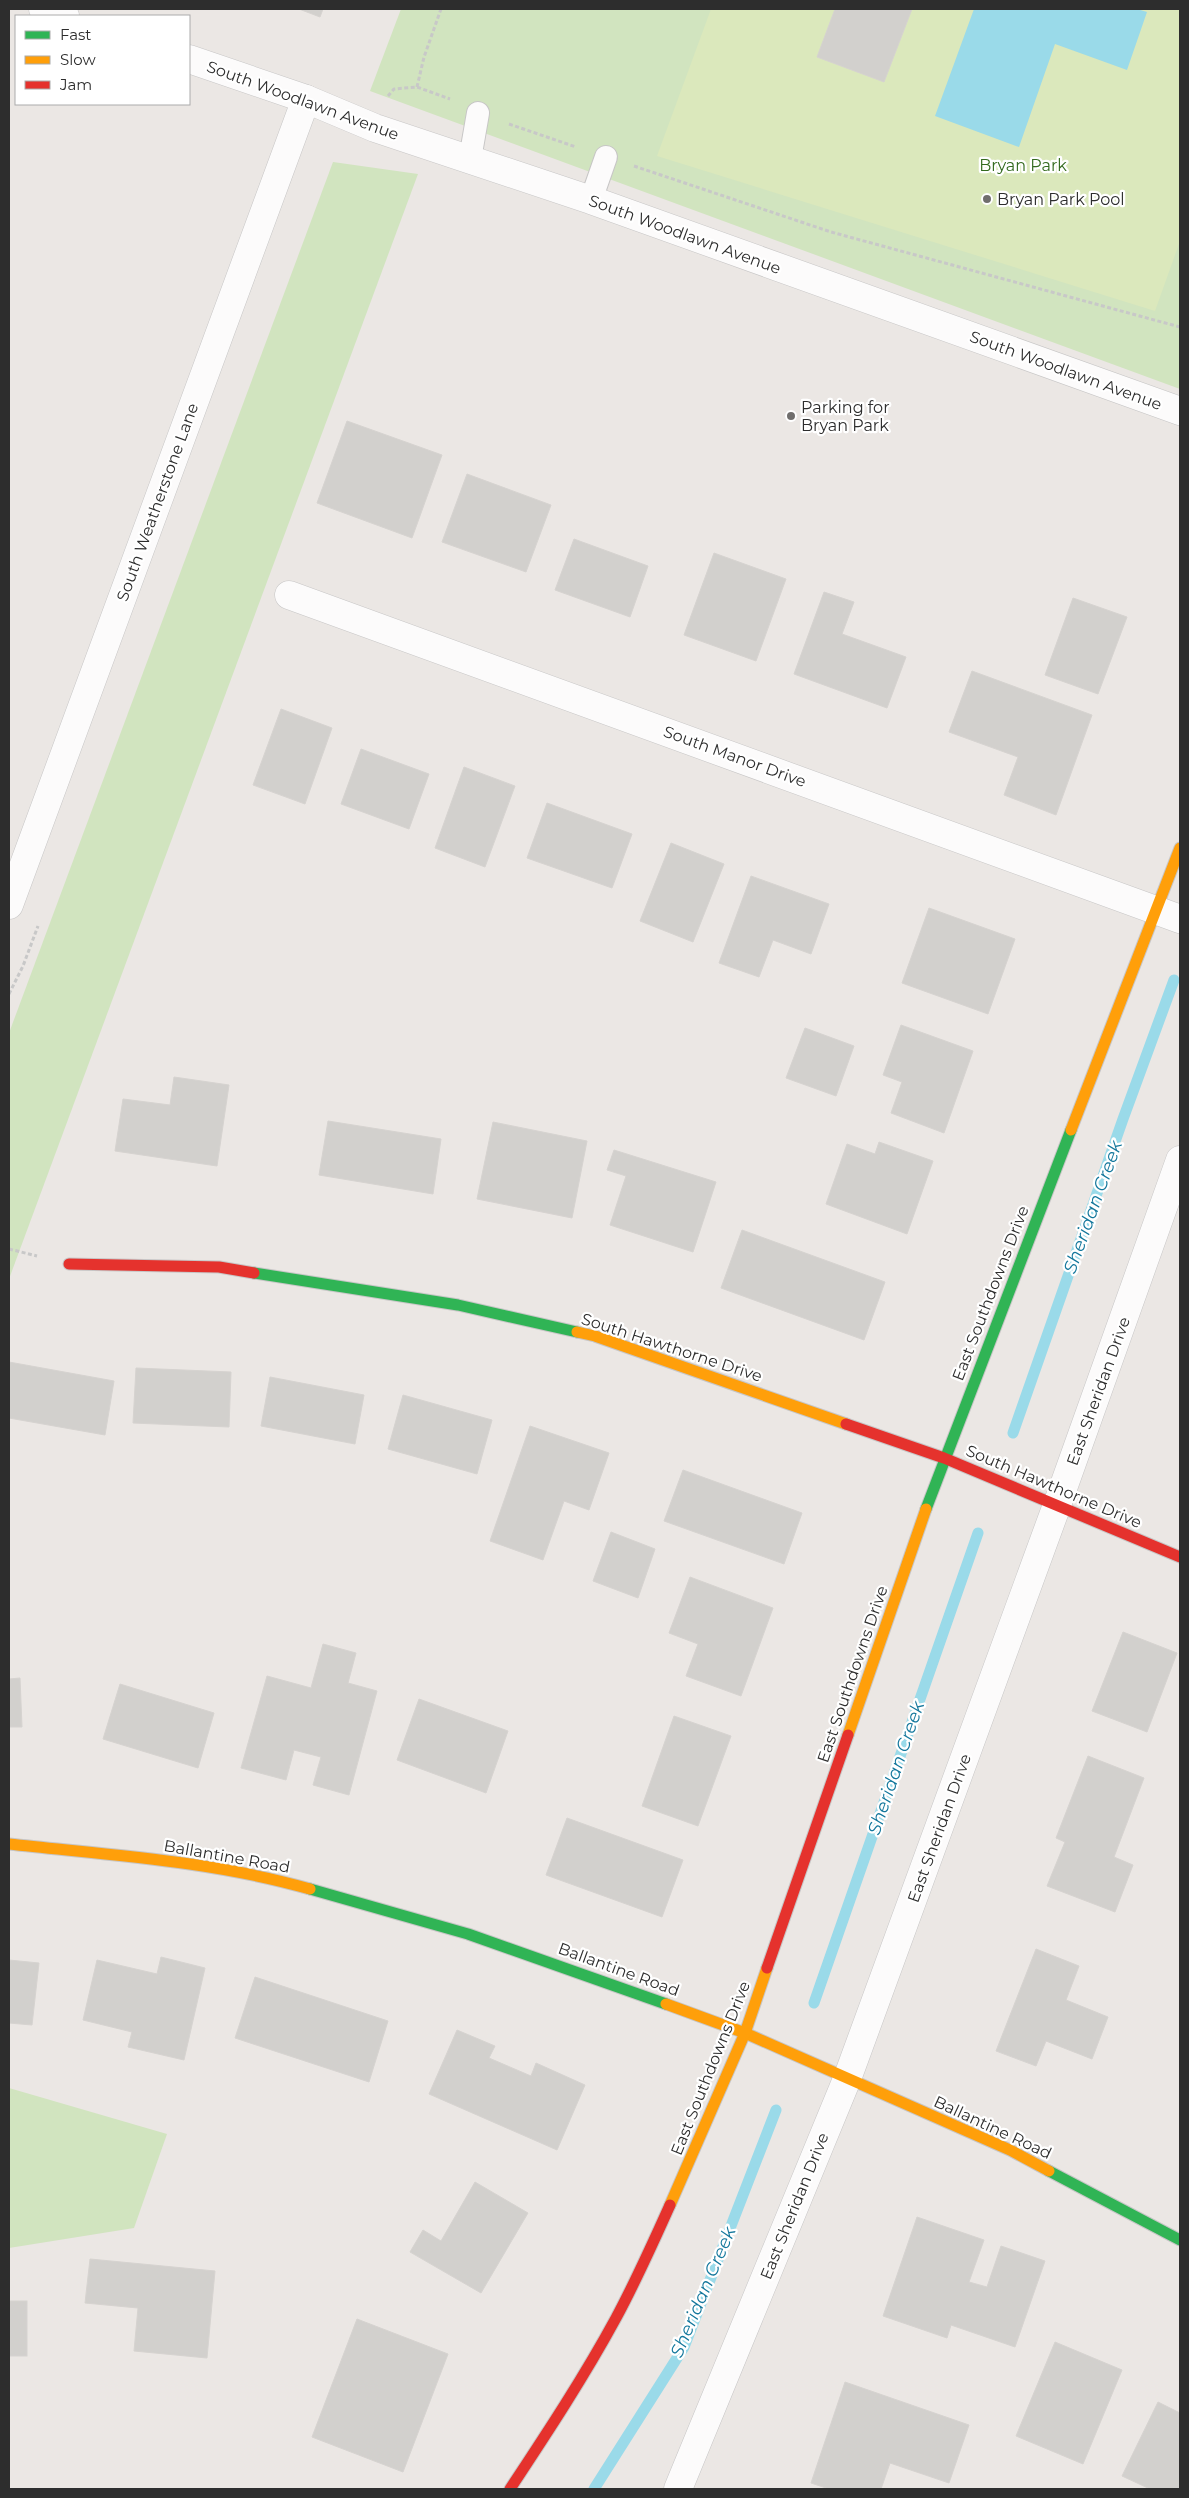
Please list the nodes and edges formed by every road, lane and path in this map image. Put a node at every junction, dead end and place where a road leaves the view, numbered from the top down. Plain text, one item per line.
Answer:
1 (44, 9) edge
2 (441, 9) edge
3 (62, 15) edge
4 (190, 59) edge
5 (417, 87) junction
6 (306, 99) junction
7 (386, 100) dead end
8 (478, 113) junction
9 (606, 157) junction
10 (470, 159) junction
11 (591, 200) junction
12 (1180, 327) edge
13 (1180, 411) edge
14 (289, 595) dead end
15 (1180, 848) edge
16 (9, 905) edge
17 (1169, 914) edge
18 (1180, 1160) edge
19 (69, 1264) dead end
20 (944, 1458) junction
21 (1057, 1505) junction
22 (1180, 1557) edge
23 (9, 1844) edge
24 (745, 2033) junction
25 (847, 2080) junction
26 (1180, 2240) edge
27 (510, 2489) edge
28 (678, 2489) edge

1 - 3 street
2 - 5 path
4 - 6 street, South Woodlawn Avenue
5 - 7 path
5 - 8 path
6 - 10 street, South Woodlawn Avenue
6 - 16 street, South Weatherstone Lane
8 - 9 path
8 - 10 lane
9 - 11 lane
9 - 12 path
10 - 11 street, South Woodlawn Avenue
11 - 13 street, South Woodlawn Avenue
14 - 17 street, South Manor Drive
15 - 17 street, East Southdowns Drive
17 - 20 street, East Southdowns Drive
18 - 21 street, East Sheridan Drive
19 - 20 street, South Hawthorne Drive
20 - 21 street, South Hawthorne Drive
20 - 24 street, East Southdowns Drive
21 - 22 street, South Hawthorne Drive
21 - 25 street, East Sheridan Drive
23 - 24 street, Ballantine Road
24 - 25 street, Ballantine Road
24 - 27 street, East Southdowns Drive
25 - 26 street, Ballantine Road
25 - 28 street, East Sheridan Drive

